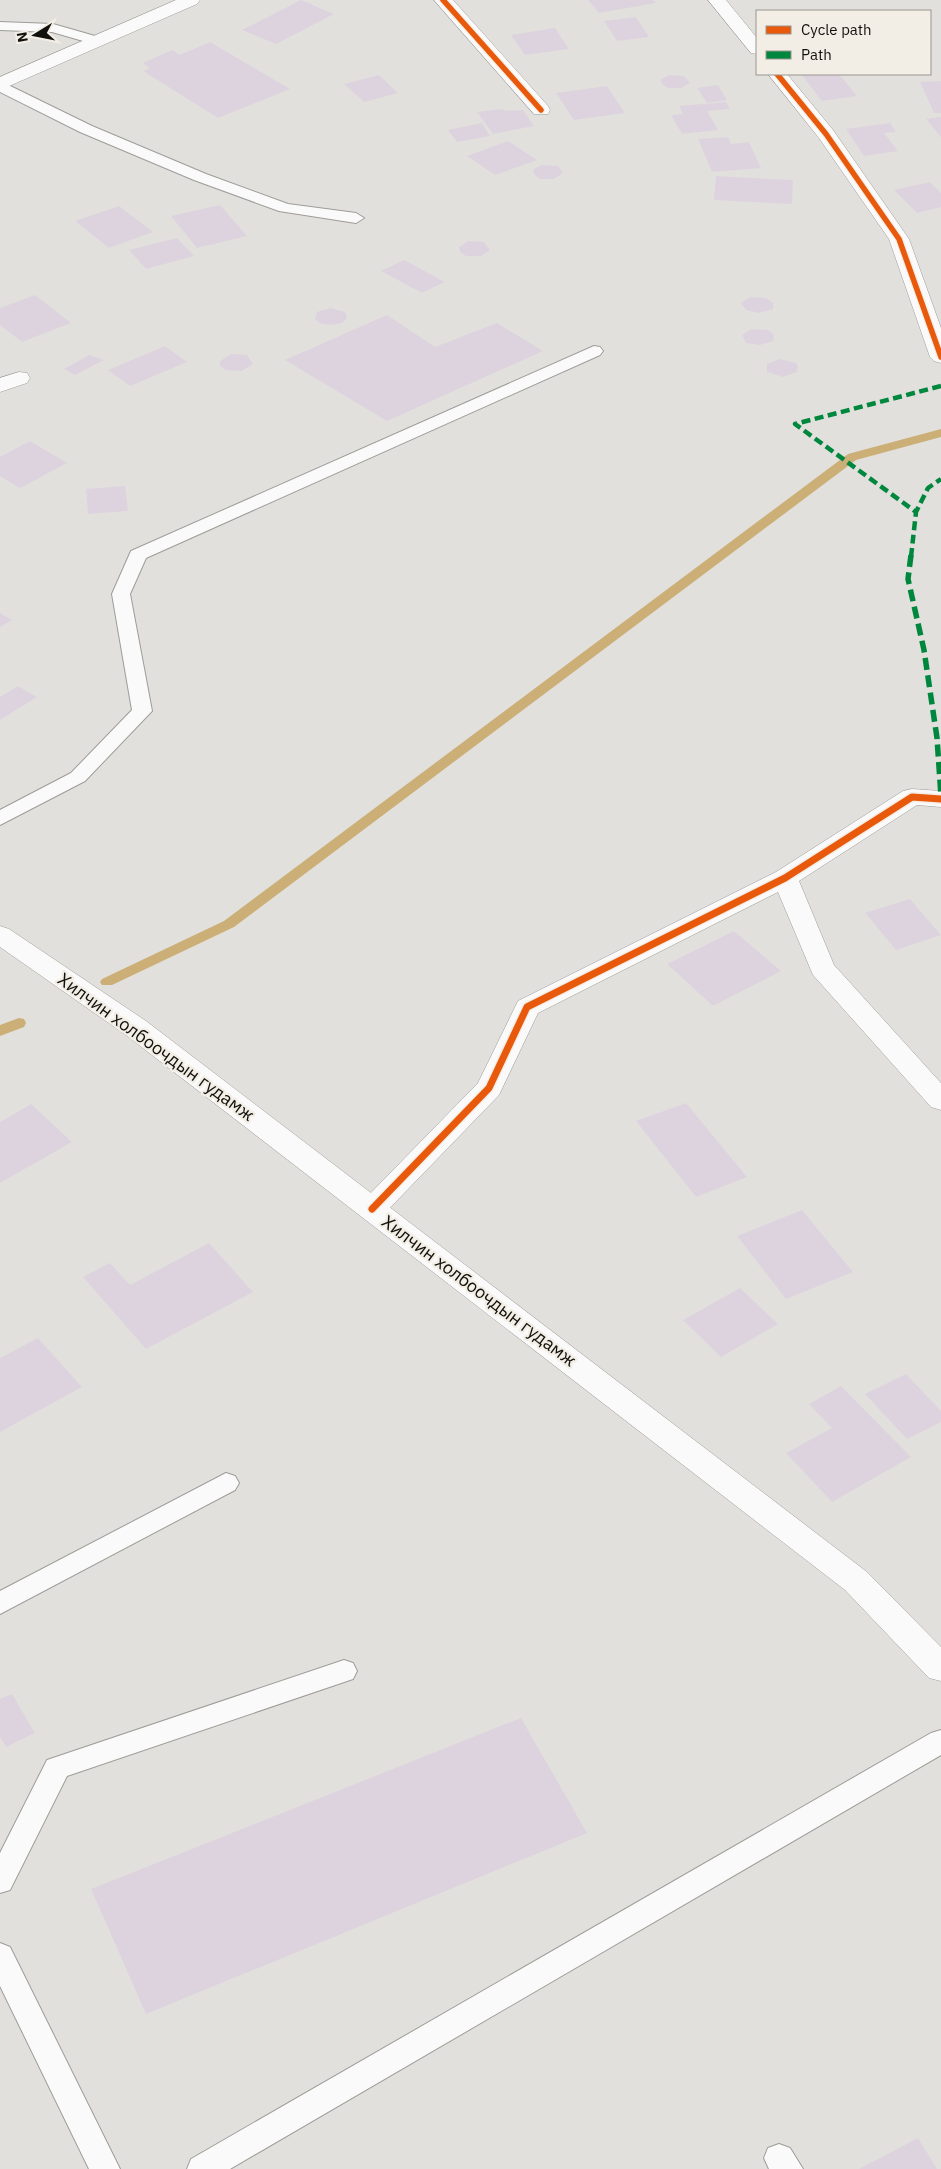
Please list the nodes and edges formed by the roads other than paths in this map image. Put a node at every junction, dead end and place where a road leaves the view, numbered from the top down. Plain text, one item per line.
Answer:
1 (191, 0) edge
2 (443, 0) edge
3 (717, 0) edge
4 (0, 26) edge
5 (97, 41) junction
6 (756, 49) edge
7 (778, 75) edge
8 (0, 85) edge
9 (541, 110) dead end
10 (356, 218) dead end
11 (594, 351) dead end
12 (941, 357) edge
13 (19, 378) dead end
14 (0, 386) edge
15 (941, 799) edge
16 (0, 818) edge
17 (785, 878) junction
18 (0, 935) edge
19 (941, 1100) edge
20 (372, 1209) junction
21 (226, 1483) dead end
22 (0, 1603) edge
23 (941, 1668) edge
24 (344, 1671) dead end
25 (941, 1741) edge
26 (0, 1881) edge
27 (0, 1956) edge
28 (106, 2169) edge
29 (202, 2169) edge

1 - 5 street
2 - 9 street
3 - 6 street
4 - 5 lane
5 - 8 street
7 - 12 street
8 - 10 lane
11 - 16 lane
13 - 14 street
15 - 17 street
17 - 19 street
17 - 20 street
18 - 20 street, Хилчин холбоочдын гудамж
20 - 23 street, Хилчин холбоочдын гудамж
21 - 22 lane
24 - 26 lane
25 - 29 lane
27 - 28 lane

